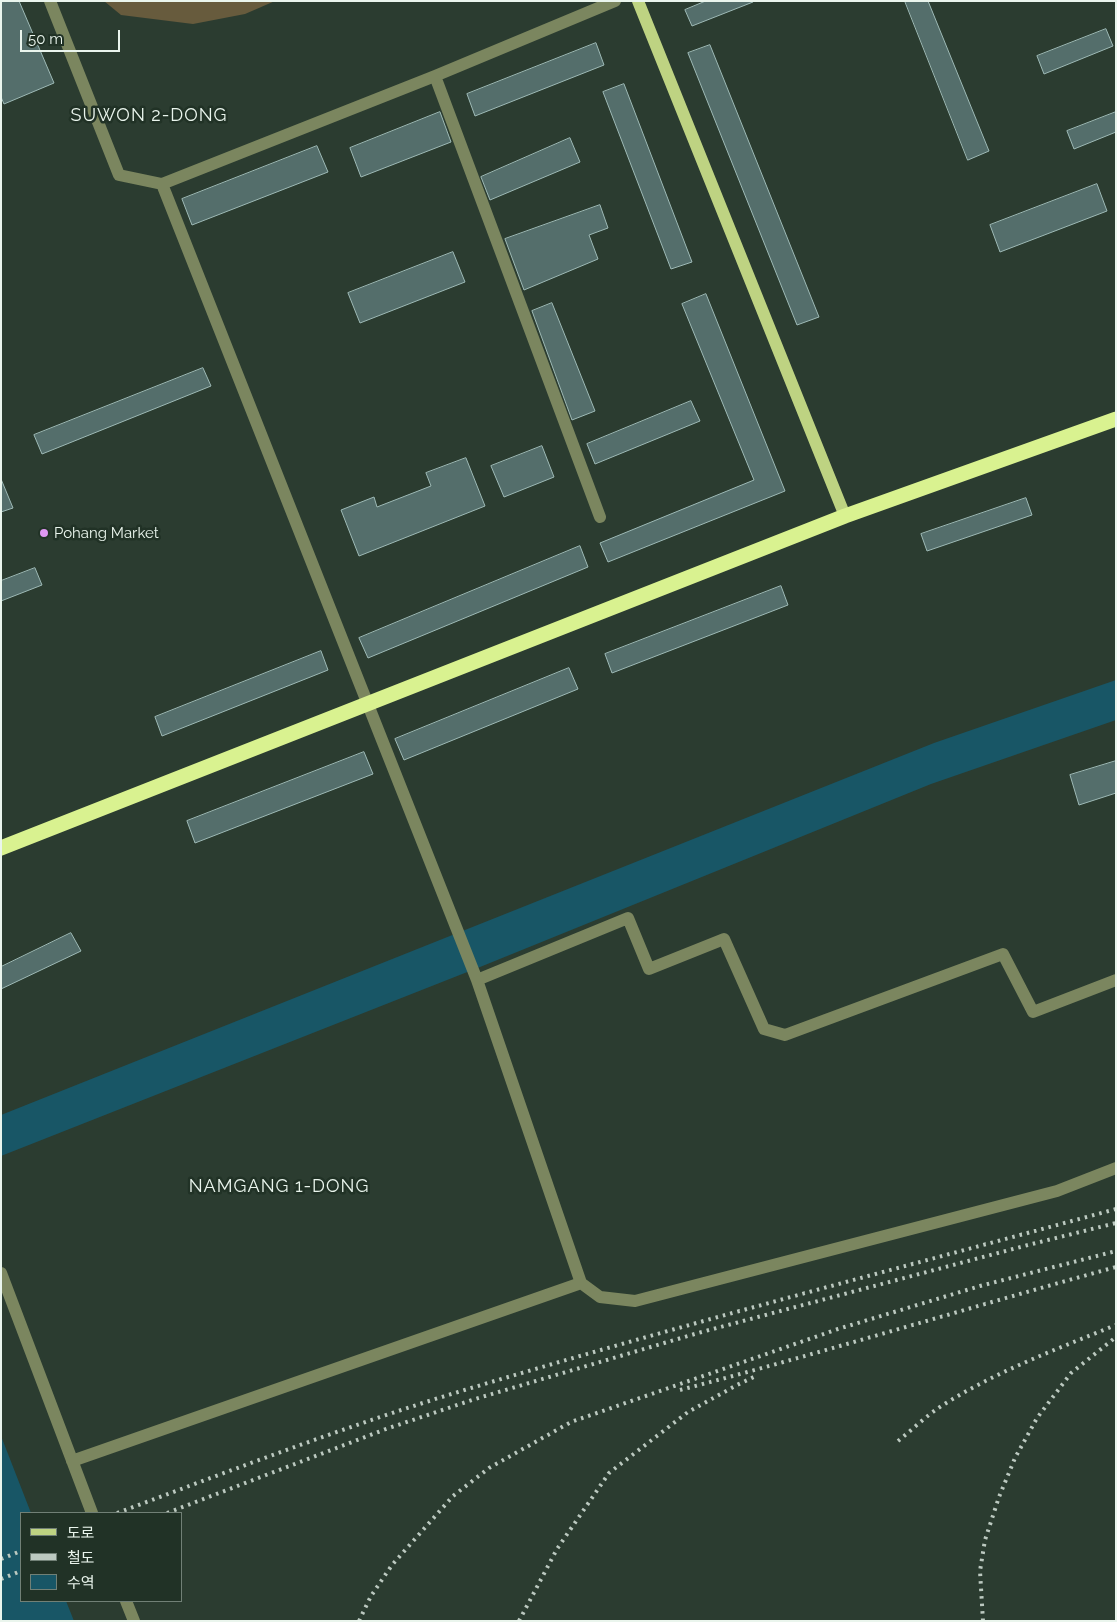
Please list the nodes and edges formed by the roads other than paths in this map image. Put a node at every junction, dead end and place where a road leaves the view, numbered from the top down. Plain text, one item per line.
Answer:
1 (50, 1) edge
2 (615, 1) edge
3 (638, 1) edge
4 (435, 76) junction
5 (162, 184) junction
6 (1116, 419) edge
7 (845, 516) junction
8 (600, 517) dead end
9 (368, 703) junction
10 (1, 848) edge
11 (477, 980) junction
12 (1116, 980) edge
13 (1116, 1168) edge
14 (1, 1273) edge
15 (581, 1283) junction
16 (72, 1462) junction
17 (92, 1512) edge
18 (126, 1602) edge
19 (134, 1621) edge

1 - 5 street
2 - 4 street
3 - 7 main road
4 - 5 street
4 - 8 street
5 - 9 street
6 - 7 highway
7 - 9 highway
9 - 10 highway
9 - 11 street
11 - 12 street
11 - 15 street
13 - 15 street
14 - 16 street
15 - 16 street
16 - 17 street
18 - 19 street

